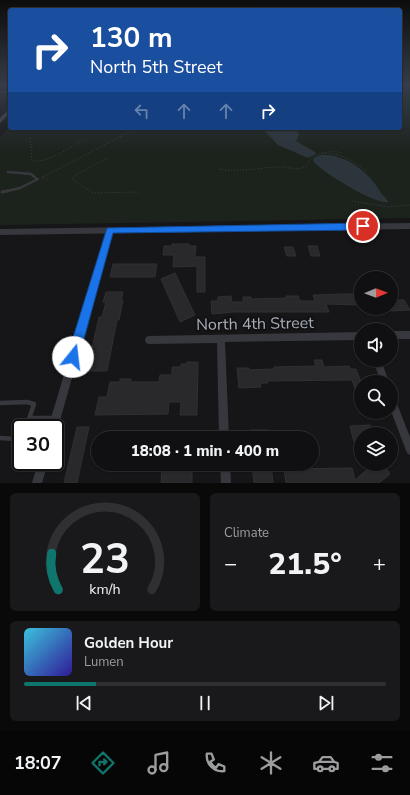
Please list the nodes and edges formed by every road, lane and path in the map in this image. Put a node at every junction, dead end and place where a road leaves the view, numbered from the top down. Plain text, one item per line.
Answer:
1 (8, 112) edge
2 (0, 121) edge
3 (131, 130) edge
4 (30, 138) dead end
5 (86, 139) dead end
6 (343, 153) dead end
7 (320, 154) junction
8 (108, 158) dead end
9 (219, 168) dead end
10 (366, 171) dead end
11 (8, 172) dead end
12 (42, 177) junction
13 (38, 179) junction
14 (50, 181) dead end
15 (140, 192) dead end
16 (1, 193) edge
17 (352, 201) dead end
18 (410, 205) edge
19 (410, 226) edge
20 (110, 230) junction
21 (0, 232) edge
22 (398, 335) edge
23 (410, 335) edge
24 (354, 336) edge
25 (220, 339) junction
26 (149, 340) dead end
27 (0, 403) edge
28 (31, 418) joint
29 (55, 418) joint
30 (398, 418) edge
31 (224, 431) edge
32 (0, 438) edge
33 (12, 439) edge
34 (410, 450) edge
35 (40, 471) edge
36 (225, 471) edge
37 (37, 483) edge
38 (226, 483) edge

1 - 2 main road
3 - 12 path
4 - 5 path
6 - 7 path
7 - 9 path
7 - 10 path
8 - 15 path
11 - 13 lane
12 - 13 path
12 - 14 path
13 - 16 lane
17 - 18 path
19 - 20 street
20 - 21 street
20 - 29 street
22 - 23 street
24 - 25 street, North 4th Street
25 - 26 street, North 4th Street
25 - 31 street
27 - 28 lane
28 - 29 lane
30 - 34 street
32 - 33 lane
35 - 37 street
36 - 38 street

